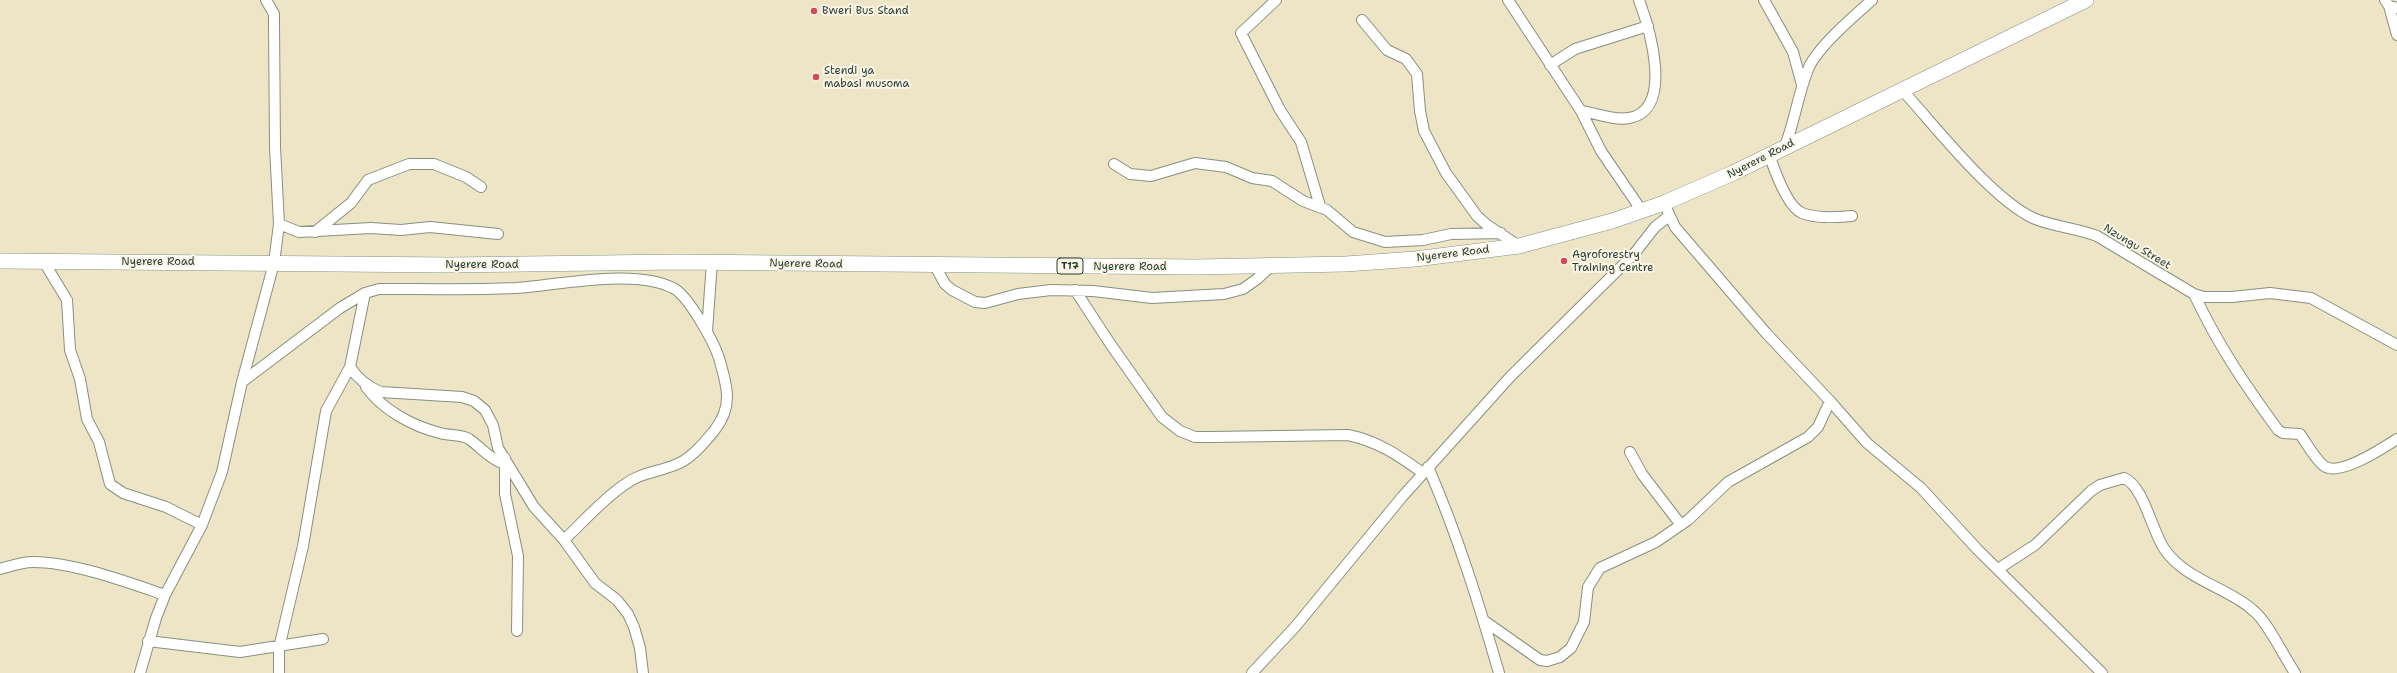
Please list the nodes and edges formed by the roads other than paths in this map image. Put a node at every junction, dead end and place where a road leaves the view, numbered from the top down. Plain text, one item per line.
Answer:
1 (266, 0) edge
2 (1276, 0) edge
3 (1508, 0) edge
4 (1639, 0) edge
5 (1764, 0) edge
6 (1872, 0) edge
7 (2086, 0) edge
8 (2390, 5) edge
9 (1362, 20) dead end
10 (1648, 26) junction
11 (2397, 35) edge
12 (1550, 66) junction
13 (1802, 86) junction
14 (1903, 91) junction
15 (1581, 111) junction
16 (1785, 146) junction
17 (1770, 154) junction
18 (1114, 164) dead end
19 (481, 186) dead end
20 (1320, 206) junction
21 (1666, 210) junction
22 (1642, 211) junction
23 (1852, 216) dead end
24 (279, 224) junction
25 (315, 232) junction
26 (1501, 233) junction
27 (498, 234) dead end
28 (1519, 246) junction
29 (0, 261) edge
30 (44, 262) junction
31 (712, 262) junction
32 (274, 263) junction
33 (934, 266) junction
34 (1270, 266) junction
35 (1076, 290) junction
36 (365, 293) junction
37 (2194, 294) junction
38 (707, 331) junction
39 (2397, 345) edge
40 (350, 367) junction
41 (242, 382) junction
42 (363, 382) junction
43 (1830, 401) junction
44 (2397, 439) edge
45 (1630, 452) dead end
46 (504, 461) junction
47 (1426, 470) junction
48 (202, 525) junction
49 (1681, 525) junction
50 (564, 540) junction
51 (0, 569) edge
52 (1998, 569) junction
53 (165, 595) junction
54 (1483, 620) junction
55 (517, 631) dead end
56 (323, 639) dead end
57 (148, 641) junction
58 (279, 648) junction
59 (140, 673) edge
60 (279, 673) edge
61 (643, 673) edge
62 (1252, 673) edge
63 (1499, 673) edge
64 (2102, 673) edge
65 (2294, 673) edge

1 - 24 street
2 - 20 street
3 - 12 street
4 - 10 street
5 - 13 street
6 - 13 street
7 - 14 main road, Nyerere Road / T17
8 - 11 street
9 - 26 street
10 - 12 street
10 - 15 street
12 - 15 street
13 - 16 street
14 - 16 main road, Nyerere Road / T17
14 - 37 street, Nzungu Street
15 - 22 street
16 - 17 main road, Nyerere Road / T17
17 - 21 main road, Nyerere Road / T17
17 - 23 street
18 - 20 street
19 - 25 street
20 - 26 street
21 - 22 main road, Nyerere Road / T17
21 - 43 street
21 - 47 street
22 - 28 main road, Nyerere Road / T17
24 - 25 street
24 - 32 street
25 - 27 street
26 - 28 street
28 - 34 main road, Nyerere Road / T17
29 - 30 main road, Nyerere Road / T17
30 - 32 main road, Nyerere Road / T17
30 - 48 street
31 - 32 main road, Nyerere Road / T17
31 - 33 main road, Nyerere Road / T17
31 - 38 street
32 - 41 street
33 - 34 main road, Nyerere Road / T17
33 - 35 street
34 - 35 street
35 - 47 street
36 - 38 street
36 - 40 street
36 - 41 street
37 - 39 street, Nzungu Street
37 - 44 street
38 - 50 street
40 - 42 street
40 - 58 street
41 - 48 street
42 - 46 street
42 - 46 street
43 - 49 street
43 - 52 street
45 - 49 street
46 - 50 street
46 - 55 street
47 - 54 street
47 - 62 street
48 - 53 street
49 - 54 street
50 - 61 street
51 - 53 street
52 - 64 street
52 - 65 street
53 - 57 street
54 - 63 street
56 - 58 street
57 - 58 street
57 - 59 street
58 - 60 street

